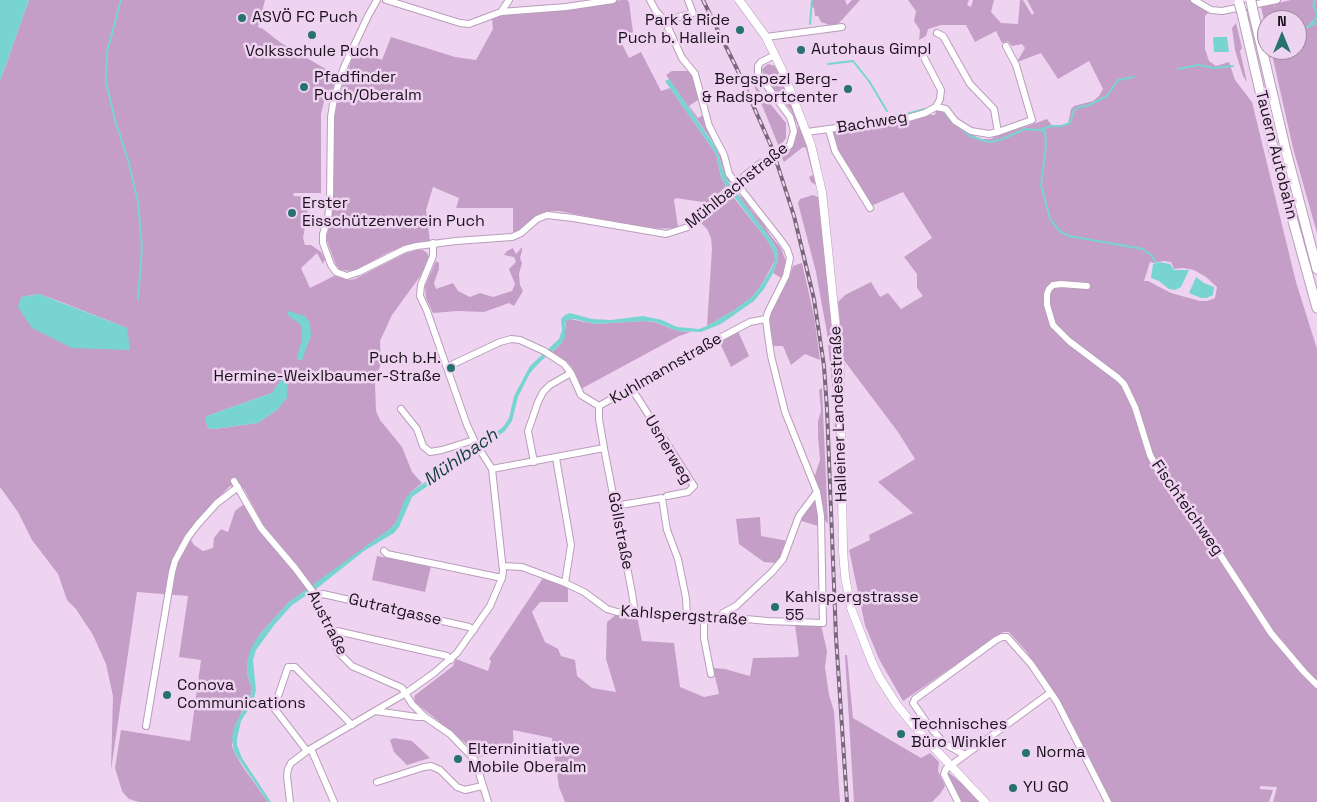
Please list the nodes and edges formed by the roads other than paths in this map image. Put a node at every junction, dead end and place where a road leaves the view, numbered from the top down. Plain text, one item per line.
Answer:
1 (377, 0) edge
2 (386, 0) edge
3 (509, 0) edge
4 (543, 0) edge
5 (613, 0) edge
6 (650, 0) edge
7 (688, 0) edge
8 (739, 0) edge
9 (1194, 0) edge
10 (1251, 0) edge
11 (1277, 0) edge
12 (1239, 2) edge
13 (539, 9) junction
14 (501, 12) junction
15 (665, 21) junction
16 (842, 27) dead end
17 (937, 33) dead end
18 (766, 37) junction
19 (1006, 46) dead end
20 (918, 48) dead end
21 (775, 55) junction
22 (936, 107) junction
23 (829, 130) junction
24 (807, 132) junction
25 (998, 132) junction
26 (734, 185) junction
27 (870, 208) dead end
28 (433, 243) junction
29 (1317, 269) edge
30 (1087, 286) dead end
31 (1317, 308) edge
32 (766, 318) junction
33 (447, 367) junction
34 (570, 372) junction
35 (632, 389) junction
36 (599, 406) junction
37 (401, 409) dead end
38 (474, 441) junction
39 (604, 448) junction
40 (556, 458) junction
41 (534, 462) junction
42 (492, 469) junction
43 (234, 481) dead end
44 (238, 488) junction
45 (817, 492) junction
46 (667, 496) dead end
47 (615, 506) junction
48 (384, 551) dead end
49 (503, 566) junction
50 (502, 578) junction
51 (565, 583) junction
52 (312, 591) junction
53 (635, 613) junction
54 (687, 616) junction
55 (704, 617) junction
56 (723, 617) junction
57 (474, 630) junction
58 (330, 635) junction
59 (451, 660) junction
60 (712, 674) dead end
61 (1317, 685) edge
62 (406, 693) junction
63 (1050, 693) junction
64 (374, 711) junction
65 (425, 717) junction
66 (352, 725) junction
67 (146, 726) dead end
68 (309, 750) junction
69 (965, 755) junction
70 (951, 766) junction
71 (378, 782) dead end
72 (482, 786) junction
73 (290, 802) edge
74 (334, 802) edge
75 (488, 802) edge
76 (958, 802) edge
77 (986, 802) edge
78 (1108, 802) edge

1 - 28 street, Mühlbachstraße
2 - 14 street
3 - 14 street
4 - 13 street
5 - 13 street
6 - 15 street
7 - 15 street
8 - 18 main road, Halleiner Landesstraße
9 - 11 street
10 - 29 highway, Tauern Autobahn, bridge
12 - 31 highway, Tauern Autobahn, bridge
13 - 14 street
15 - 26 street
16 - 18 street
17 - 25 street
18 - 21 main road, Halleiner Landesstraße
19 - 25 street
20 - 22 street
21 - 24 main road, Halleiner Landesstraße
21 - 26 street, Mühlbachstraße
22 - 23 street, Bachweg
22 - 25 street
23 - 24 street, Bachweg
23 - 27 street
24 - 70 main road, Halleiner Landesstraße
26 - 28 street, Mühlbachstraße
26 - 32 street
28 - 33 street
30 - 61 street, Fischteichweg
32 - 35 street, Kuhlmannstraße
32 - 45 street
33 - 34 street
33 - 38 street
34 - 36 street
34 - 41 street
35 - 36 street, Kuhlmannstraße
35 - 46 street, Usnerweg
36 - 39 street, Kuhlmannstraße
37 - 38 street
38 - 42 street
39 - 40 street
39 - 47 street, Göllstraße
40 - 41 street
40 - 51 street
41 - 42 street
42 - 49 street
43 - 44 street, Austraße
44 - 52 street, Austraße
44 - 67 street
45 - 56 street
45 - 56 street, Kahlspergstraße
47 - 53 street, Göllstraße
47 - 54 street
48 - 50 street
49 - 50 street
49 - 51 street, Kahlspergstraße
50 - 57 street
51 - 53 street, Kahlspergstraße
52 - 57 street, Gutratgasse
52 - 58 street, Austraße
53 - 54 street, Kahlspergstraße
54 - 55 street, Kahlspergstraße
55 - 56 street, Kahlspergstraße
55 - 60 street
57 - 59 street
58 - 59 street
58 - 62 street, Austraße
59 - 62 street
62 - 64 street
62 - 65 street
63 - 69 street
63 - 69 street
63 - 78 street
64 - 65 street
64 - 66 street
65 - 72 street
66 - 68 street
66 - 68 street
68 - 73 street
68 - 74 street
69 - 70 street
70 - 76 street
70 - 77 main road, Halleiner Landesstraße
71 - 72 street
72 - 75 street

